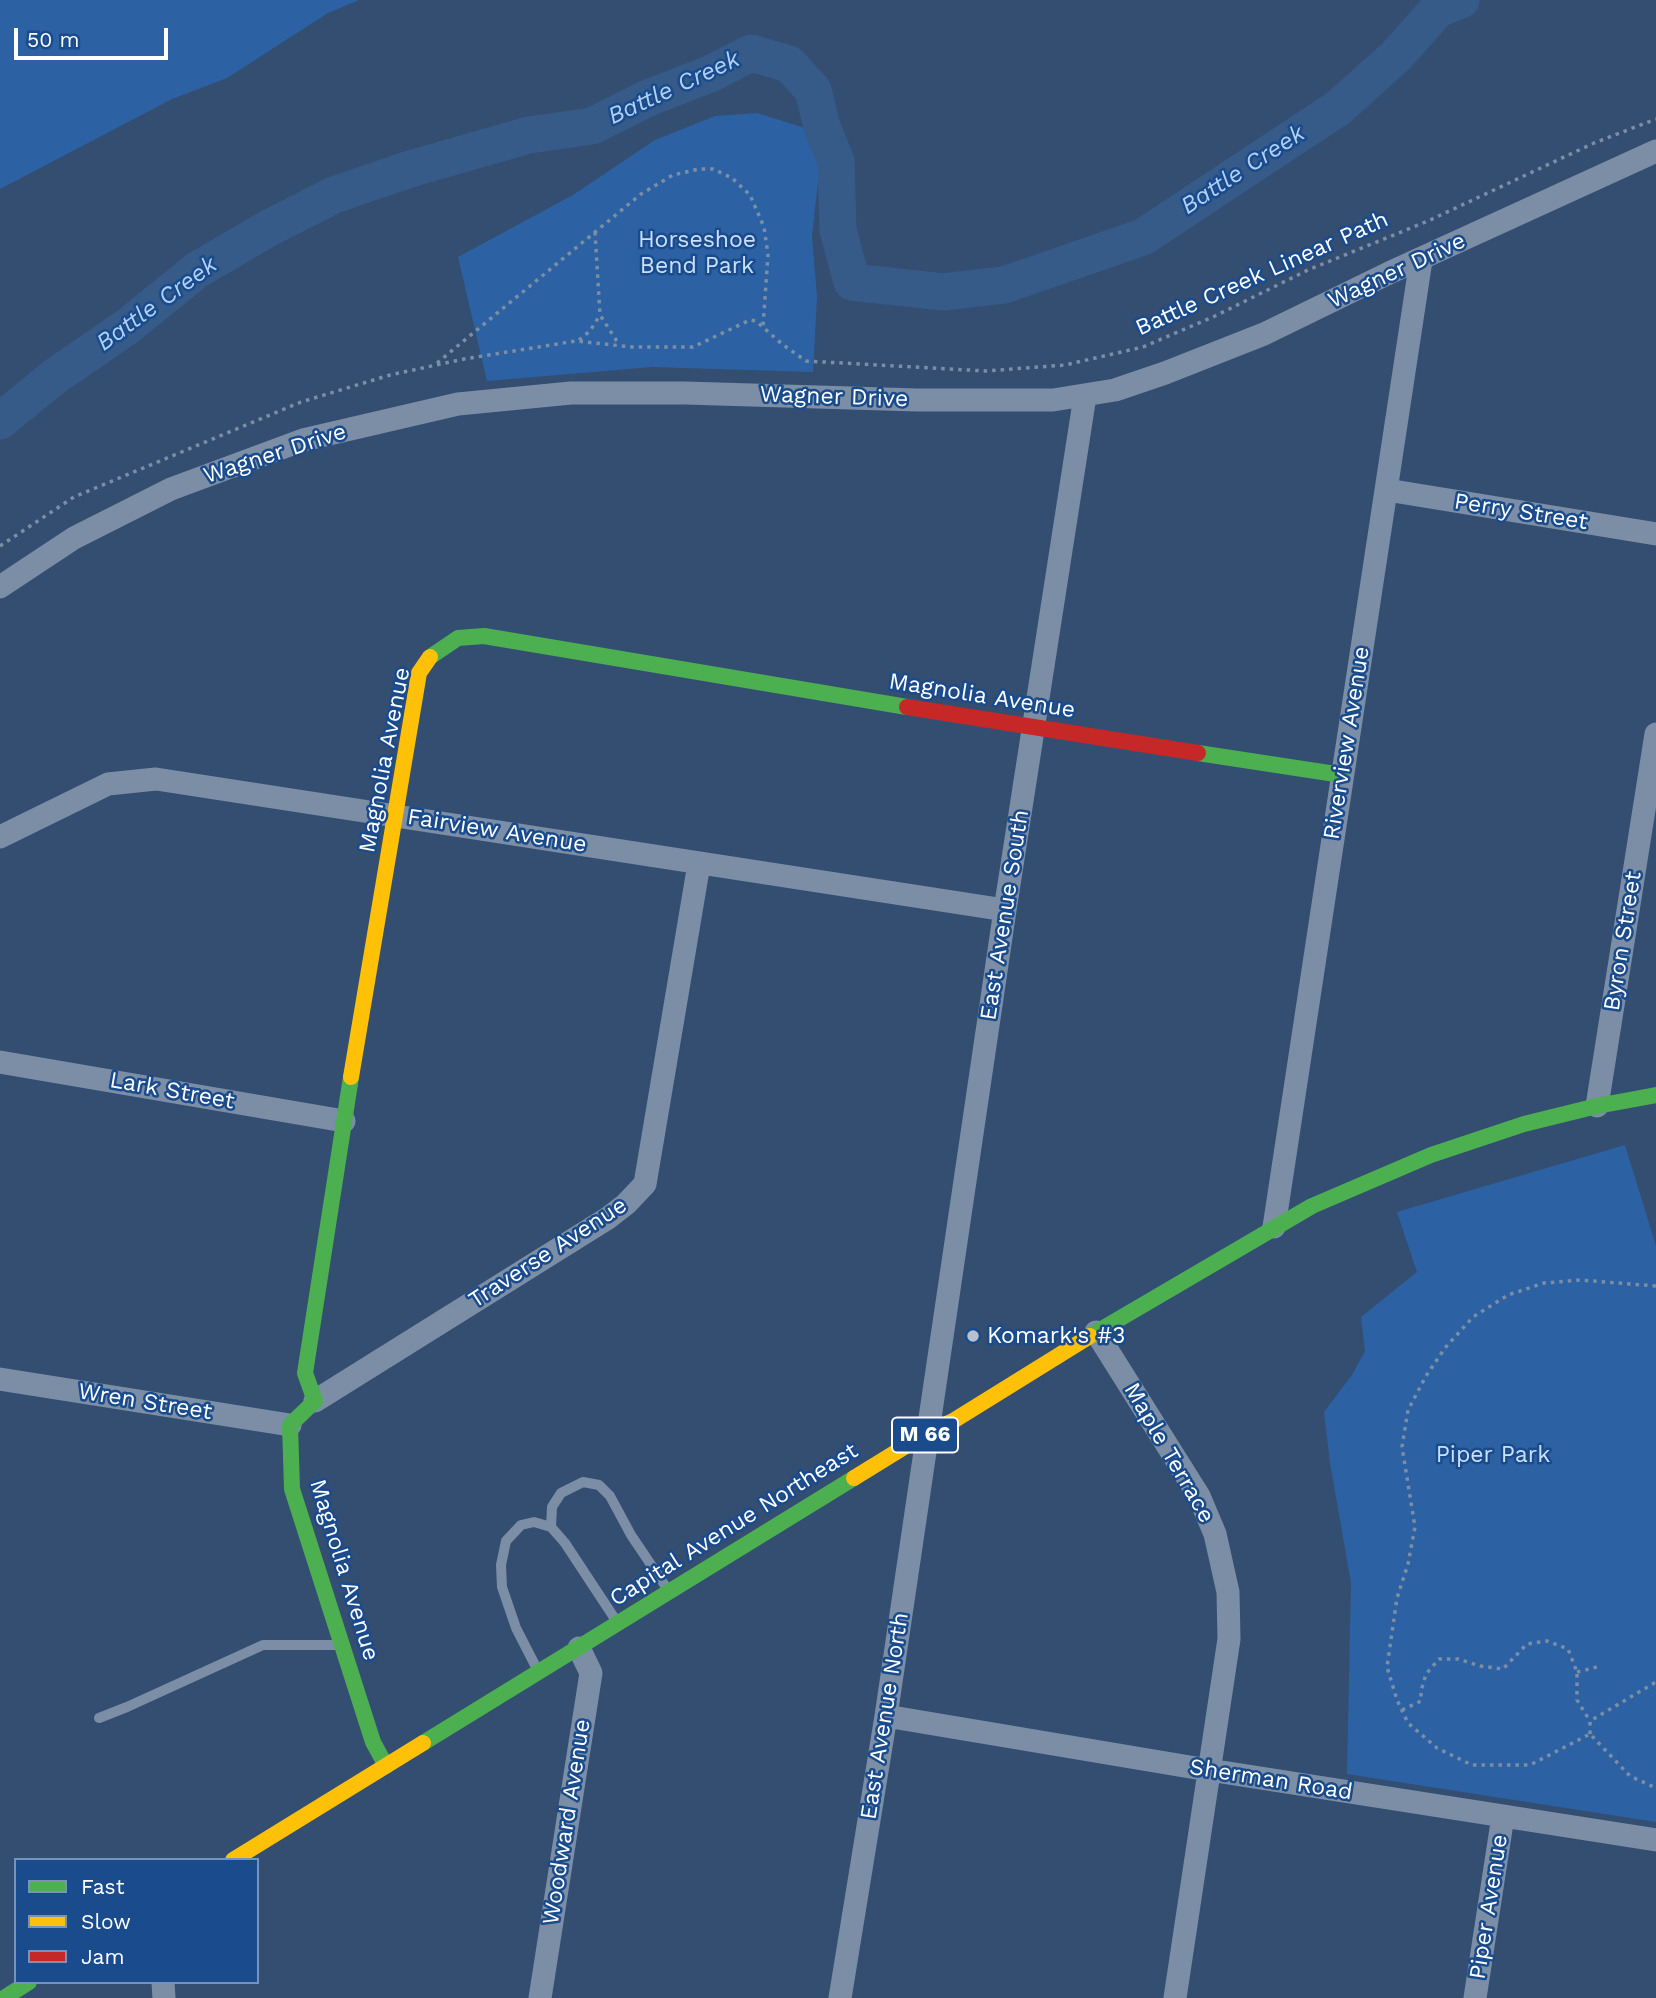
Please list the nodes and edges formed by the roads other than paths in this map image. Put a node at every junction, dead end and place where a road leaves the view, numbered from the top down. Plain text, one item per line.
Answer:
1 (1656, 151) edge
2 (1421, 260) junction
3 (1085, 396) junction
4 (1387, 490) junction
5 (1656, 534) edge
6 (0, 587) edge
7 (1035, 729) junction
8 (1656, 734) edge
9 (1342, 775) junction
10 (397, 815) junction
11 (0, 837) edge
12 (699, 864) junction
13 (1005, 910) junction
14 (0, 1062) edge
15 (1656, 1095) edge
16 (1597, 1106) junction
17 (344, 1121) junction
18 (1274, 1227) junction
19 (1096, 1332) junction
20 (0, 1379) edge
21 (316, 1401) junction
22 (290, 1425) junction
23 (927, 1433) junction
24 (551, 1527) junction
25 (670, 1592) junction
26 (618, 1624) junction
27 (342, 1645) junction
28 (579, 1648) junction
29 (539, 1672) junction
30 (886, 1716) junction
31 (99, 1718) dead end
32 (386, 1766) junction
33 (1209, 1770) junction
34 (1503, 1816) junction
35 (1656, 1840) edge
36 (236, 1858) edge
37 (26, 1984) edge
38 (4, 1998) edge
39 (540, 1998) edge
40 (840, 1998) edge
41 (1175, 1998) edge
42 (1475, 1998) edge

1 - 2 street, Wagner Drive
2 - 3 street, Wagner Drive
2 - 4 street, Riverview Avenue
3 - 6 street, Wagner Drive
3 - 7 street, East Avenue South
4 - 5 street, Perry Street
4 - 9 street, Riverview Avenue
7 - 9 street, Magnolia Avenue
7 - 10 street, Magnolia Avenue
7 - 13 street, East Avenue South
8 - 16 street, Byron Street
9 - 18 street, Riverview Avenue
10 - 11 street, Fairview Avenue
10 - 12 street, Fairview Avenue
10 - 17 street, Magnolia Avenue
12 - 13 street, Fairview Avenue
12 - 21 street, Traverse Avenue
13 - 23 street, East Avenue South
14 - 17 street, Lark Street
15 - 16 street, Capital Avenue Northeast / M 66
16 - 18 street, Capital Avenue Northeast / M 66
17 - 21 street, Magnolia Avenue
18 - 19 street, Capital Avenue Northeast / M 66
19 - 23 street, Capital Avenue Northeast / M 66
19 - 33 street, Maple Terrace
20 - 22 street, Wren Street
21 - 22 street
22 - 27 street, Magnolia Avenue
23 - 25 street, Capital Avenue Northeast / M 66
23 - 30 street, East Avenue North
24 - 25 lane
24 - 26 lane
24 - 29 lane
25 - 26 street, Capital Avenue Northeast / M 66
26 - 28 street, Capital Avenue Northeast / M 66
27 - 31 lane
27 - 32 street, Magnolia Avenue
28 - 29 street, Capital Avenue Northeast / M 66
28 - 39 street, Woodward Avenue
29 - 32 street, Capital Avenue Northeast / M 66
30 - 33 street, Sherman Road
30 - 40 street, East Avenue North
32 - 36 street, Capital Avenue Northeast / M 66
33 - 34 street, Sherman Road
33 - 41 street, Maple Terrace
34 - 35 street, Sherman Road
34 - 42 street, Piper Avenue
37 - 38 street

